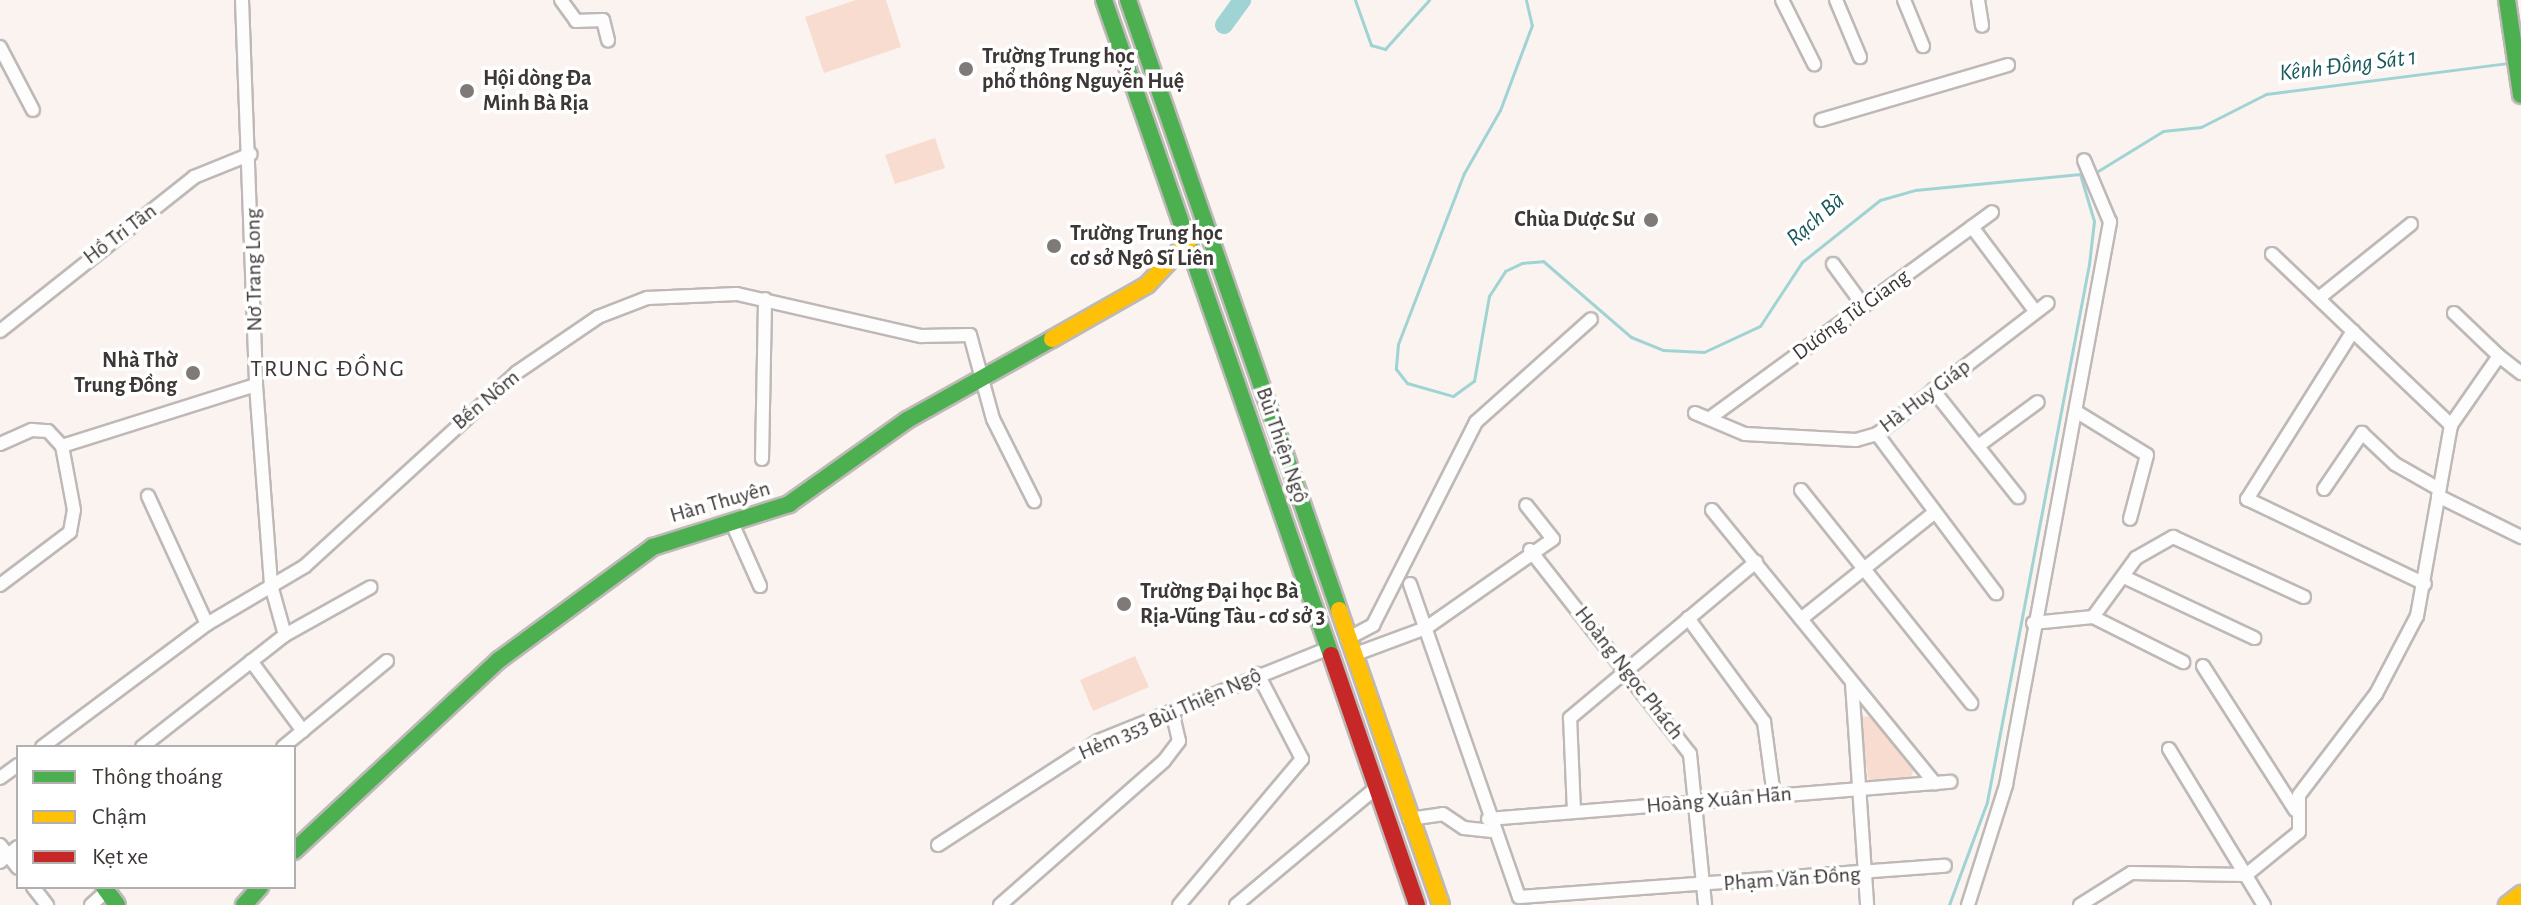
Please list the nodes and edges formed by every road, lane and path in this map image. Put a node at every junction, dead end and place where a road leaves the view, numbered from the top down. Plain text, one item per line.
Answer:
1 (242, 0) edge
2 (561, 0) edge
3 (1104, 0) edge
4 (1782, 0) edge
5 (1836, 0) edge
6 (1904, 0) edge
7 (1978, 0) edge
8 (2507, 0) edge
9 (1131, 7) edge
10 (1112, 23) junction
11 (1982, 26) dead end
12 (608, 40) dead end
13 (1923, 46) dead end
14 (0, 47) edge
15 (1860, 57) dead end
16 (1814, 64) dead end
17 (2008, 65) dead end
18 (2521, 95) edge
19 (33, 110) dead end
20 (1821, 120) dead end
21 (251, 154) junction
22 (2084, 160) dead end
23 (1992, 212) dead end
24 (2411, 224) dead end
25 (1972, 227) junction
26 (1190, 239) junction
27 (2272, 254) dead end
28 (1833, 264) dead end
29 (1225, 282) junction
30 (1206, 289) junction
31 (2319, 298) junction
32 (765, 299) junction
33 (2048, 303) dead end
34 (1863, 305) junction
35 (2035, 311) junction
36 (2454, 313) dead end
37 (1591, 319) dead end
38 (0, 331) edge
39 (2353, 331) junction
40 (2499, 356) junction
41 (2521, 373) edge
42 (984, 376) junction
43 (256, 385) junction
44 (1933, 390) junction
45 (2038, 402) dead end
46 (2077, 412) junction
47 (1695, 413) dead end
48 (1710, 418) junction
49 (2451, 425) junction
50 (1877, 434) junction
51 (0, 444) edge
52 (62, 446) junction
53 (1978, 446) junction
54 (762, 459) dead end
55 (2324, 489) dead end
56 (1801, 490) dead end
57 (2438, 493) junction
58 (148, 496) dead end
59 (2018, 497) dead end
60 (1034, 501) dead end
61 (1526, 505) dead end
62 (1712, 510) dead end
63 (1934, 513) junction
64 (2130, 519) dead end
65 (732, 523) junction
66 (2521, 537) edge
67 (1530, 550) junction
68 (1756, 562) junction
69 (1863, 568) junction
70 (2124, 577) junction
71 (1410, 584) dead end
72 (2425, 584) junction
73 (0, 585) edge
74 (271, 585) junction
75 (760, 586) dead end
76 (371, 587) dead end
77 (1996, 593) dead end
78 (2304, 597) dead end
79 (2093, 617) junction
80 (1688, 618) junction
81 (1801, 619) junction
82 (2033, 623) junction
83 (207, 624) junction
84 (1426, 628) junction
85 (285, 635) junction
86 (2254, 638) dead end
87 (1350, 647) junction
88 (1332, 655) junction
89 (251, 661) junction
90 (387, 661) dead end
91 (2183, 662) dead end
92 (2203, 666) dead end
93 (1626, 669) junction
94 (1258, 674) junction
95 (1852, 683) junction
96 (1971, 703) dead end
97 (1172, 711) junction
98 (303, 731) junction
99 (48, 745) edge
100 (145, 745) edge
101 (286, 745) edge
102 (2169, 749) dead end
103 (1951, 782) dead end
104 (1935, 783) junction
105 (1377, 787) junction
106 (1859, 789) junction
107 (1774, 796) junction
108 (1696, 802) junction
109 (2295, 810) junction
110 (1574, 812) junction
111 (1409, 819) junction
112 (1490, 825) junction
113 (938, 845) dead end
114 (296, 849) edge
115 (1945, 866) dead end
116 (1866, 873) junction
117 (2246, 875) junction
118 (1704, 885) junction
119 (35, 889) edge
120 (106, 889) edge
121 (258, 889) edge
122 (2521, 894) edge
123 (47, 905) edge
124 (91, 905) edge
125 (244, 905) edge
126 (1000, 905) edge
127 (1179, 905) edge
128 (1223, 905) edge
129 (1235, 905) edge
130 (1417, 905) edge
131 (1441, 905) edge
132 (1705, 905) edge
133 (1867, 905) edge
134 (1968, 905) edge
135 (2080, 905) edge
136 (2264, 905) edge
137 (2507, 905) edge

1 - 21 street, Nơ Trang Long
2 - 12 street
3 - 10 main road, Bùi Thiện Ngộ
4 - 16 street
5 - 15 street
6 - 13 street
7 - 11 street
8 - 18 main road
9 - 10 main road
9 - 29 main road, Bùi Thiện Ngộ
10 - 26 main road, Bùi Thiện Ngộ
14 - 19 street
17 - 20 street
21 - 38 street, Hồ Tri Tân
21 - 43 street, Nơ Trang Long
22 - 46 street
23 - 25 street, Dương Tử Giang
24 - 31 street
25 - 34 street, Dương Tử Giang
25 - 35 street
26 - 30 main road, Bùi Thiện Ngộ
26 - 42 main road, Hàn Thuyên
27 - 31 street
28 - 34 street
29 - 30 main road
29 - 87 main road, Bùi Thiện Ngộ
30 - 88 main road, Bùi Thiện Ngộ
31 - 39 street
32 - 42 street, Bến Nôm
32 - 54 street
32 - 74 street, Bến Nôm
33 - 35 street, Hà Huy Giáp
34 - 48 street, Dương Tử Giang
35 - 44 street, Hà Huy Giáp
36 - 40 street
37 - 87 street
39 - 49 street
39 - 72 street
40 - 41 street
40 - 49 street
42 - 60 street
42 - 65 main road, Hàn Thuyên
43 - 52 street
43 - 74 street, Nơ Trang Long
44 - 50 street, Hà Huy Giáp
44 - 53 street
45 - 53 street
46 - 64 street
46 - 82 street
47 - 48 street, Hà Huy Giáp
48 - 50 street, Hà Huy Giáp
49 - 57 street
50 - 63 street
51 - 52 street
52 - 73 street
53 - 59 street
55 - 57 street
56 - 69 street
57 - 66 street
57 - 72 street
58 - 83 street
61 - 67 street
62 - 68 street
63 - 69 street
63 - 77 street
65 - 75 street
65 - 114 main road, Hàn Thuyên
67 - 84 street
67 - 93 street, Hoàng Ngọc Phách
68 - 80 street
68 - 81 street
69 - 81 street
69 - 96 street
70 - 78 street
70 - 79 street
70 - 86 street
71 - 84 street
72 - 109 street
74 - 83 street, Bến Nôm
74 - 85 street, Nơ Trang Long
76 - 85 street
79 - 82 street
79 - 91 street
80 - 93 street
80 - 107 street
81 - 95 street
82 - 134 street
83 - 99 street, Bến Nôm
84 - 87 street
84 - 112 street
85 - 89 street
87 - 88 main road
87 - 111 main road, Bùi Thiện Ngộ
88 - 94 street, Hẻm 353 Bùi Thiện Ngộ
88 - 105 main road, Bùi Thiện Ngộ
89 - 98 street
89 - 100 street
90 - 98 street
92 - 109 street
93 - 108 street, Hoàng Ngọc Phách
93 - 110 street
94 - 97 street, Hẻm 353 Bùi Thiện Ngộ
94 - 127 street
95 - 104 street
95 - 106 street
97 - 113 street, Hẻm 353 Bùi Thiện Ngộ
97 - 126 street
98 - 101 street
102 - 117 street
103 - 104 street, Hoàng Xuân Hãn
104 - 106 street, Hoàng Xuân Hãn
105 - 129 street
105 - 130 main road, Bùi Thiện Ngộ
106 - 107 street, Hoàng Xuân Hãn
106 - 116 street
107 - 108 street, Hoàng Xuân Hãn
108 - 110 street, Hoàng Xuân Hãn
108 - 118 street, Hoàng Ngọc Phách
109 - 117 street
110 - 112 street, Hoàng Xuân Hãn
111 - 112 street
111 - 131 main road, Bùi Thiện Ngộ
112 - 118 street, Phạm Văn Đồng
115 - 116 street, Phạm Văn Đồng
116 - 118 street, Phạm Văn Đồng
116 - 133 street
117 - 135 street
117 - 136 street
118 - 132 street, Hoàng Ngọc Phách
119 - 123 street
120 - 124 street
121 - 125 main road
122 - 137 main road
128 - 129 street

